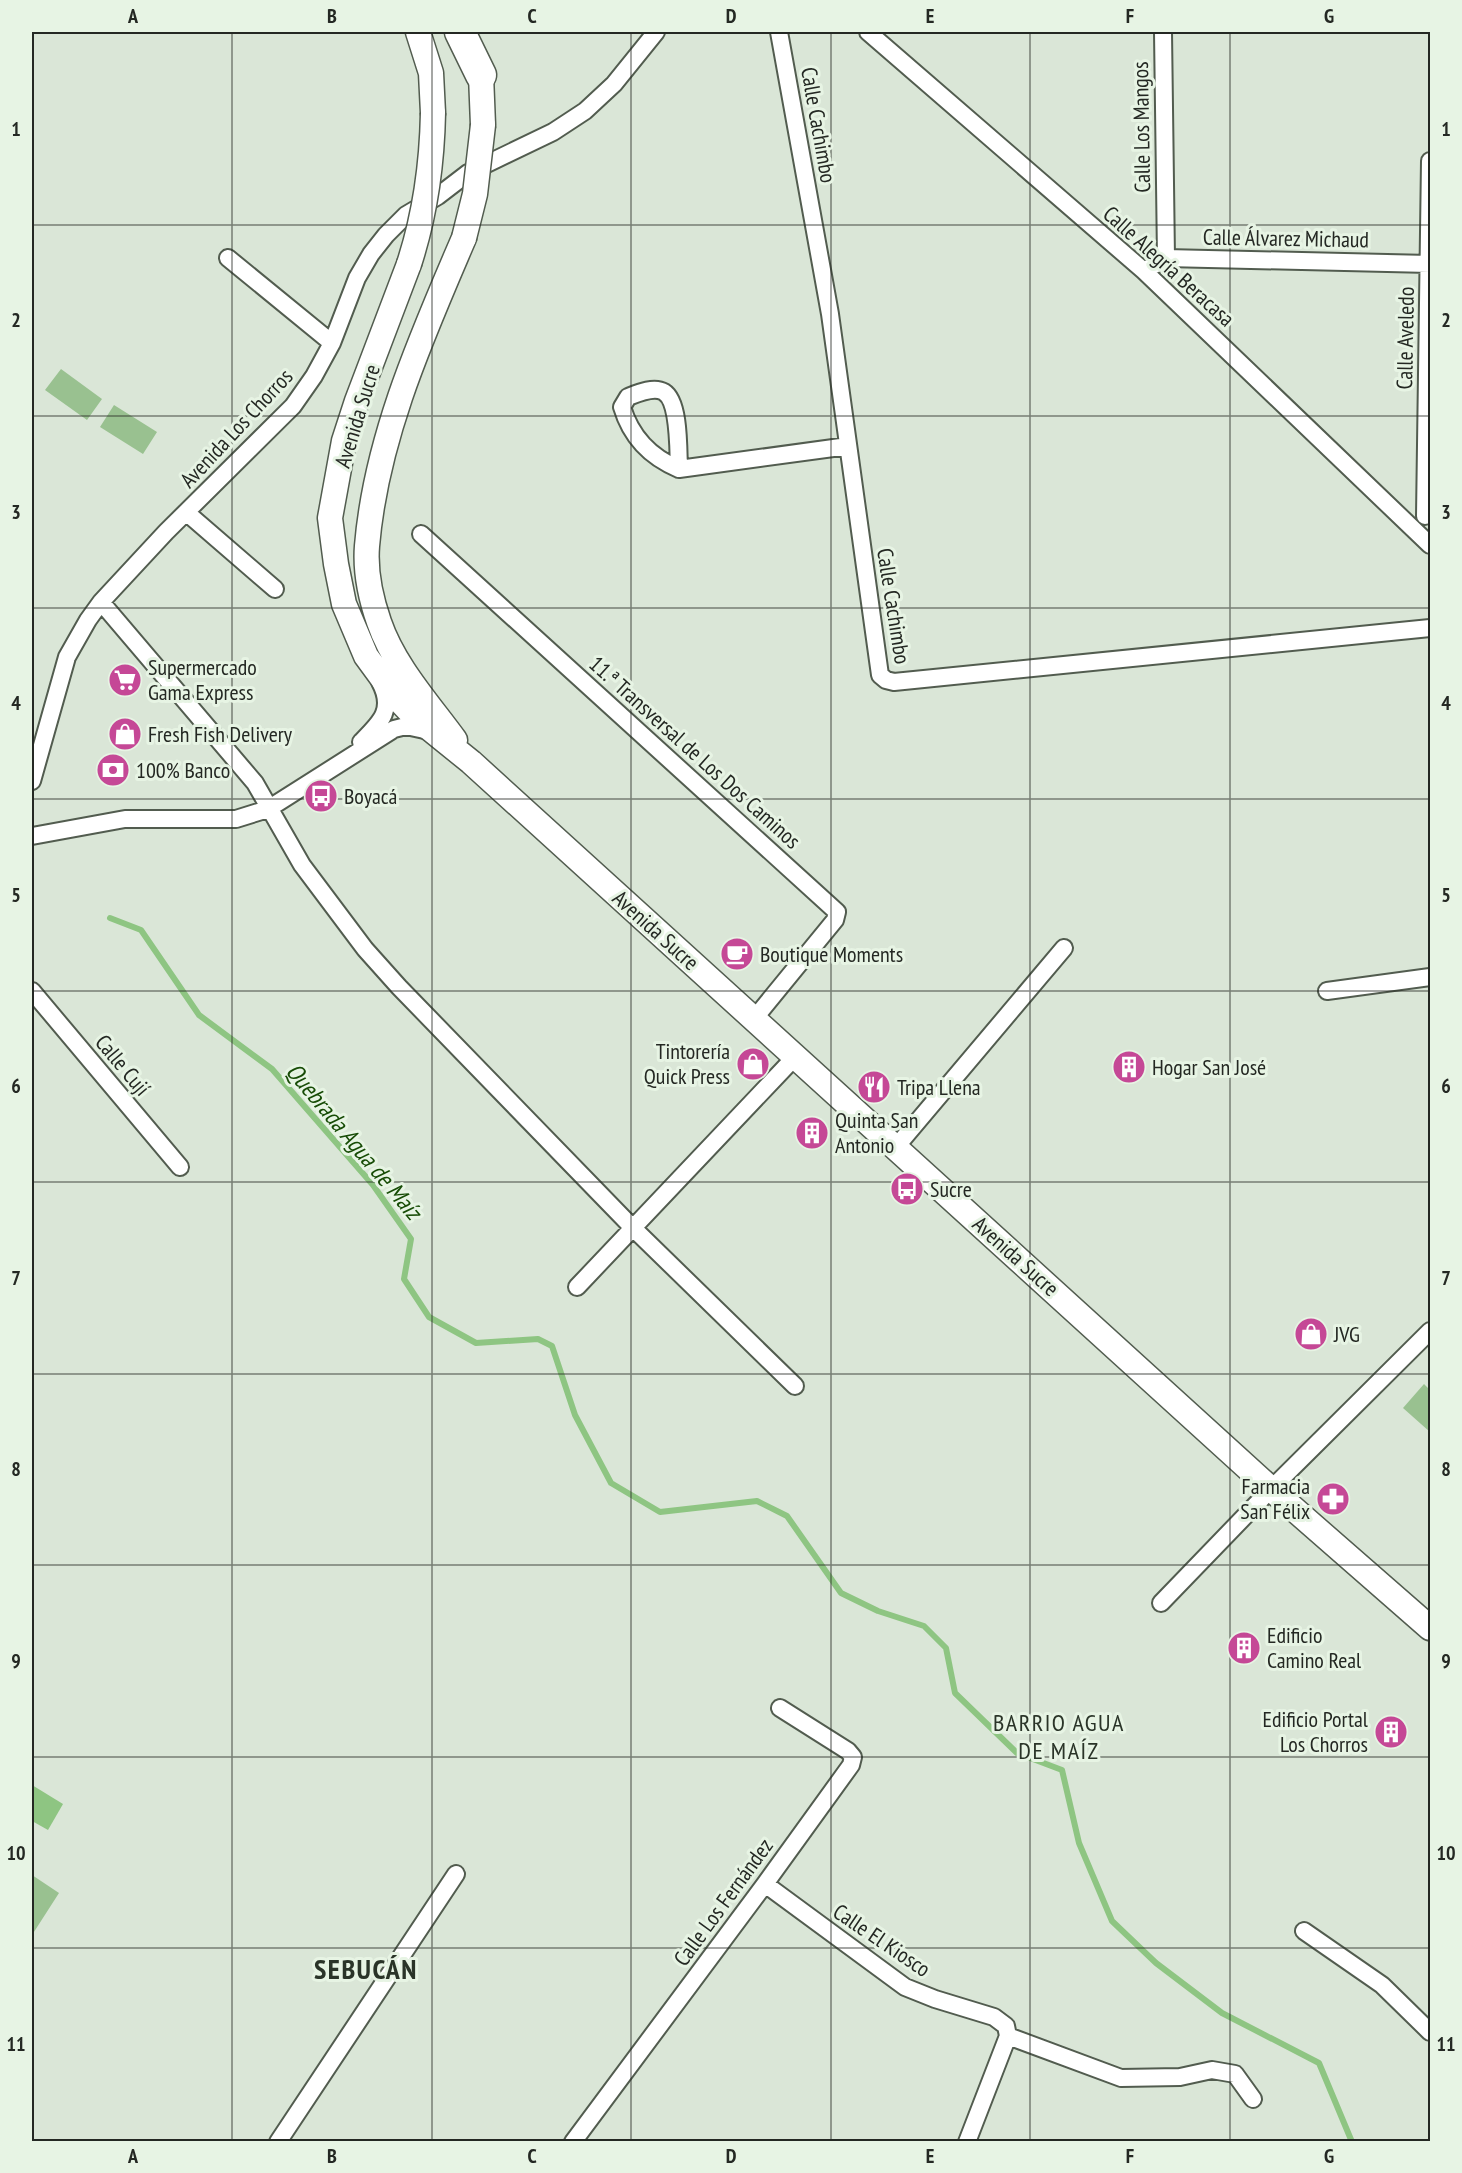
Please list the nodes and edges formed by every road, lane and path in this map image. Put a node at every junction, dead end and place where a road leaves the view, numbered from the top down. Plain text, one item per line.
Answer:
1 (418, 32) edge
2 (460, 32) edge
3 (468, 32) edge
4 (656, 32) edge
5 (779, 32) edge
6 (868, 32) edge
7 (1162, 32) edge
8 (481, 75) junction
9 (1431, 161) edge
10 (228, 258) dead end
11 (1166, 258) junction
12 (1430, 264) edge
13 (1144, 271) junction
14 (332, 343) junction
15 (848, 446) junction
16 (679, 469) junction
17 (188, 513) junction
18 (1428, 516) edge
19 (1403, 518) junction
20 (422, 534) dead end
21 (1431, 545) edge
22 (275, 589) dead end
23 (101, 602) junction
24 (1431, 628) edge
25 (366, 656) junction
26 (432, 732) junction
27 (344, 760) junction
28 (471, 762) junction
29 (32, 781) edge
30 (268, 809) junction
31 (32, 836) edge
32 (1064, 948) dead end
33 (1431, 977) edge
34 (1327, 990) dead end
35 (32, 991) edge
36 (754, 1019) junction
37 (795, 1057) junction
38 (896, 1147) junction
39 (180, 1167) dead end
40 (632, 1227) junction
41 (577, 1287) dead end
42 (1431, 1331) edge
43 (795, 1386) dead end
44 (1271, 1489) junction
45 (1161, 1603) dead end
46 (1431, 1628) edge
47 (780, 1708) dead end
48 (456, 1874) dead end
49 (765, 1884) junction
50 (1304, 1931) dead end
51 (1431, 2032) edge
52 (1008, 2037) junction
53 (1253, 2099) dead end
54 (278, 2142) edge
55 (573, 2142) edge
56 (967, 2142) edge

1 - 25 main road, Avenida Sucre, bridge
2 - 8 highway
3 - 8 highway
4 - 14 street, Avenida Los Chorros
5 - 15 street, Calle Cachimbo
6 - 13 street, Calle Alegría Beracasa
7 - 11 street, Calle Los Mangos
8 - 28 main road, Avenida Sucre, bridge
9 - 12 street, Calle Aveledo
10 - 14 street
11 - 12 street, Calle Álvarez Michaud
11 - 13 street
12 - 18 street, Calle Aveledo
13 - 19 street, Calle Alegría Beracasa
14 - 17 street, Avenida Los Chorros
15 - 16 street
15 - 24 street, Calle Cachimbo
16 - 16 street
17 - 22 street
17 - 23 street, Avenida Los Chorros
18 - 19 street
19 - 21 street, Calle Alegría Beracasa
20 - 36 street, 11.ª Transversal de Los Dos Caminos
23 - 29 street, Avenida Los Chorros
23 - 30 street
25 - 26 main road, Avenida Sucre
25 - 27 street
26 - 27 street
26 - 28 main road, Avenida Sucre
27 - 30 street
28 - 36 main road, Avenida Sucre
30 - 31 street
30 - 40 street
32 - 38 street
33 - 34 street
35 - 39 street, Calle Cují
36 - 37 main road, Avenida Sucre
37 - 38 main road, Avenida Sucre
37 - 40 street
38 - 44 main road, Avenida Sucre
40 - 41 street
40 - 43 street
42 - 44 street
44 - 45 street
44 - 46 main road, Avenida Sucre
47 - 49 street, Calle Los Fernández
48 - 54 street
49 - 52 street, Calle El Kiosco
49 - 55 street, Calle Los Fernández
50 - 51 street
52 - 53 street
52 - 56 street

